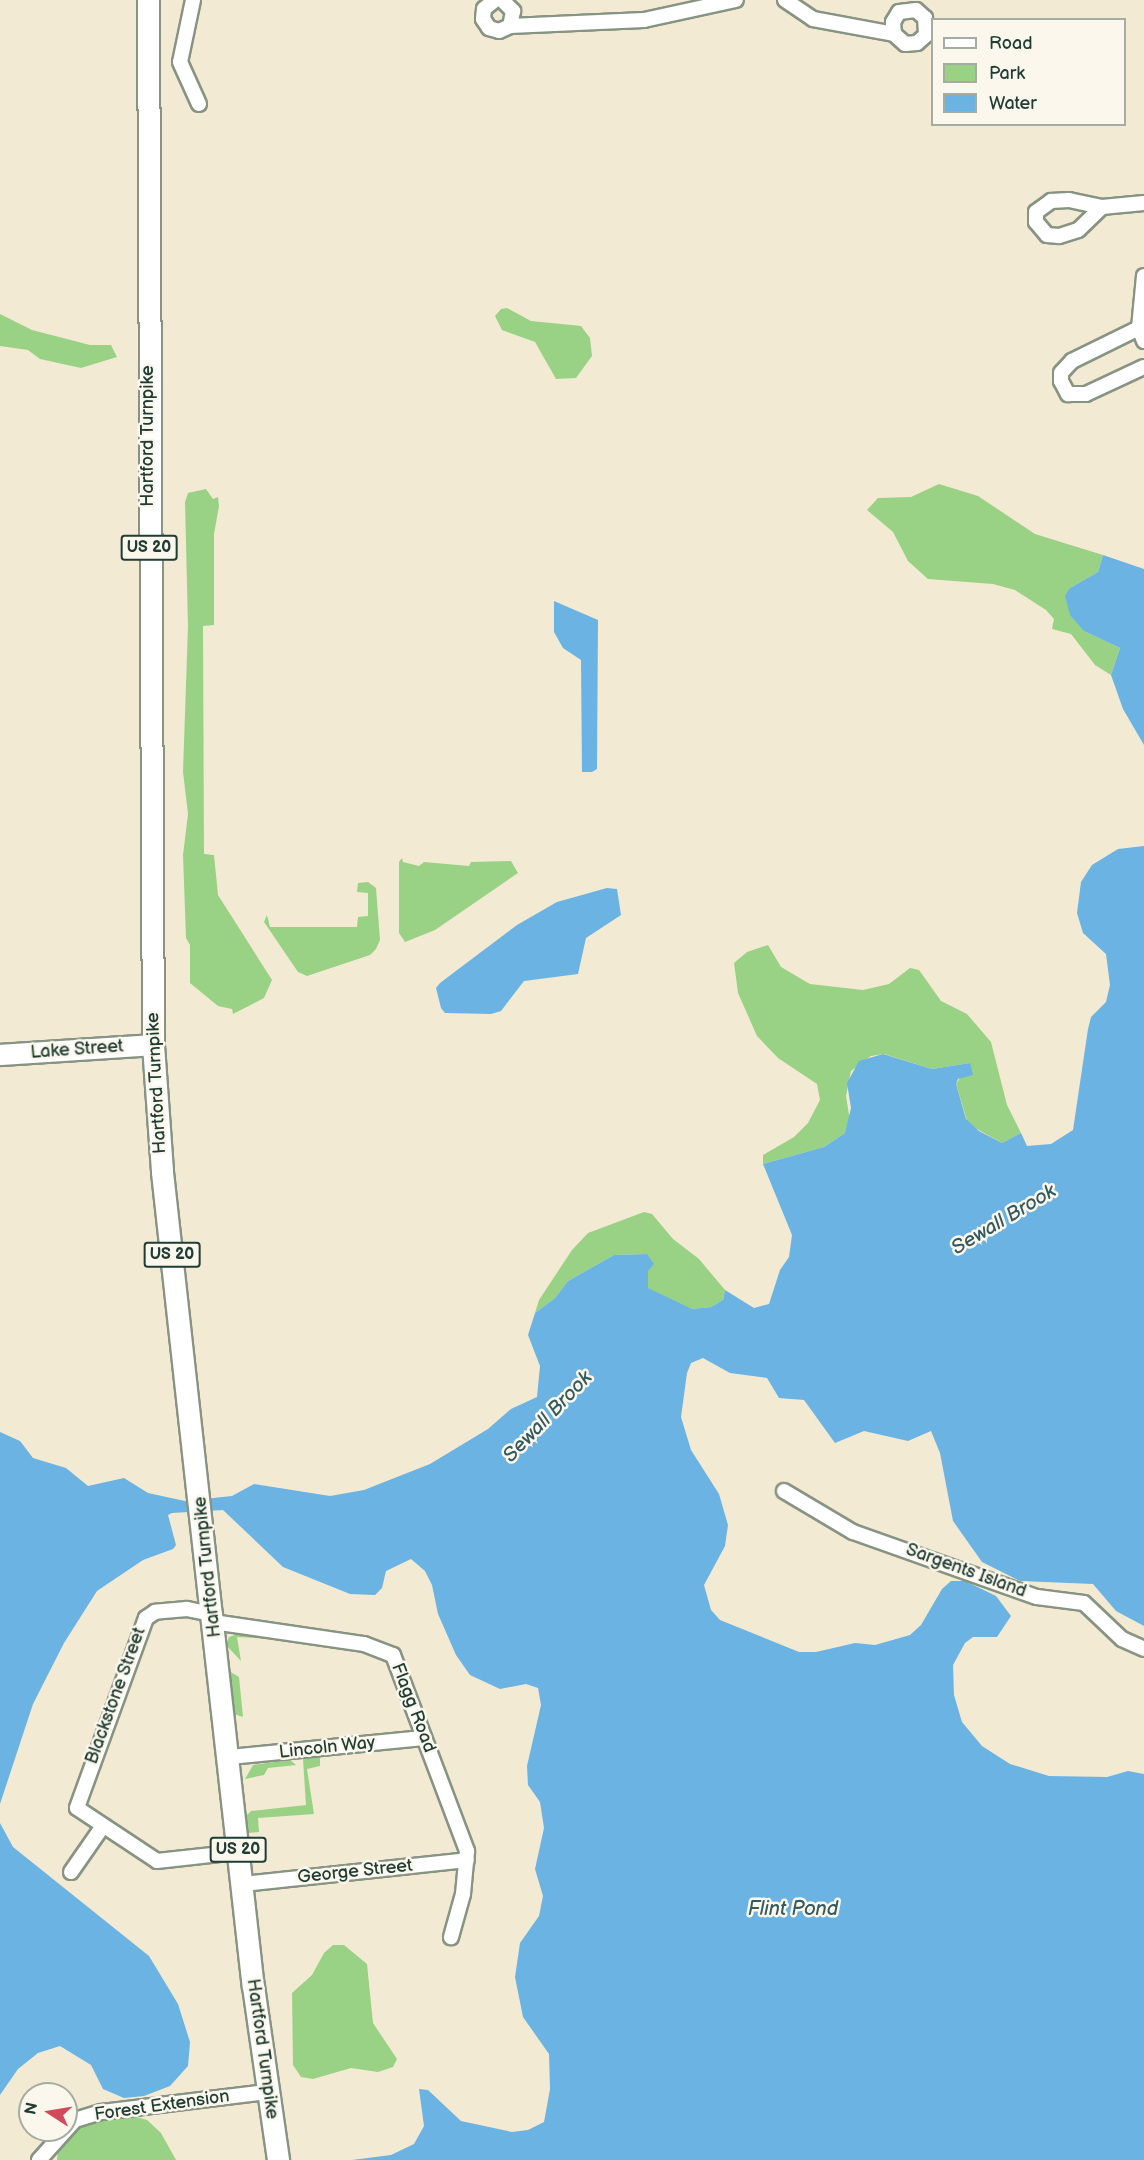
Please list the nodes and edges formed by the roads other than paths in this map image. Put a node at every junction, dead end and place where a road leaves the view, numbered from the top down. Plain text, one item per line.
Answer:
1 (148, 0) edge
2 (193, 0) edge
3 (495, 0) edge
4 (502, 0) edge
5 (736, 0) edge
6 (785, 0) edge
7 (510, 26) junction
8 (894, 34) dead end
9 (199, 104) dead end
10 (1144, 203) edge
11 (1102, 207) dead end
12 (1144, 276) edge
13 (1141, 334) edge
14 (1144, 367) edge
15 (153, 1045) junction
16 (0, 1055) edge
17 (784, 1491) dead end
18 (212, 1618) junction
19 (1144, 1650) edge
20 (424, 1738) junction
21 (229, 1757) junction
22 (103, 1826) junction
23 (238, 1852) junction
24 (467, 1860) junction
25 (71, 1872) dead end
26 (243, 1884) junction
27 (451, 1937) dead end
28 (267, 2092) junction
29 (39, 2160) edge
30 (278, 2160) edge

1 - 15 main road, Hartford Turnpike / US 20
2 - 9 street
3 - 7 street
4 - 7 street
5 - 7 street
6 - 8 street
10 - 11 street
12 - 13 street
13 - 14 street
15 - 16 main road, Lake Street
15 - 18 main road, Hartford Turnpike / US 20
17 - 19 street, Sargents Island
18 - 20 street, Flagg Road
18 - 21 main road, Hartford Turnpike / US 20
18 - 22 street, Blackstone Street
20 - 21 street, Lincoln Way
20 - 24 street, Flagg Road
21 - 23 main road, Hartford Turnpike / US 20
22 - 23 street
22 - 25 street
23 - 26 main road, Hartford Turnpike / US 20
24 - 26 street, George Street
24 - 27 street, Flagg Road
26 - 28 main road, Hartford Turnpike / US 20
28 - 29 street, Forest Extension
28 - 30 main road, Hartford Turnpike / US 20

